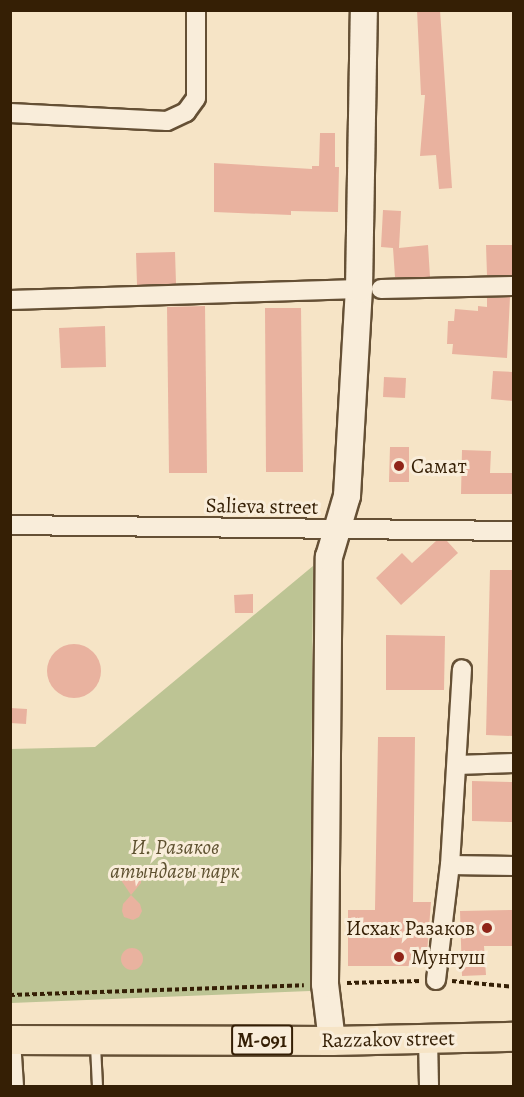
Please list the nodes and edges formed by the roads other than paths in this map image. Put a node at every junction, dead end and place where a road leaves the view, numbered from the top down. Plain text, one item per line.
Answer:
1 (196, 10) edge
2 (364, 10) edge
3 (10, 113) edge
4 (513, 286) edge
5 (370, 289) junction
6 (10, 300) edge
7 (10, 525) edge
8 (336, 529) junction
9 (513, 531) edge
10 (462, 669) dead end
11 (513, 763) edge
12 (457, 765) junction
13 (450, 865) junction
14 (513, 866) edge
15 (435, 980) road end
16 (513, 1037) edge
17 (428, 1038) junction
18 (95, 1039) junction
19 (11, 1040) edge
20 (332, 1041) junction
21 (14, 1086) edge
22 (97, 1086) edge
23 (429, 1086) edge

1 - 3 street
2 - 5 street
4 - 5 street
5 - 6 street
5 - 8 street
7 - 8 street, Salieva street
8 - 9 street, Salieva street
8 - 20 street
10 - 12 street
11 - 12 street
12 - 13 street
13 - 14 street
13 - 15 street
16 - 17 main road, Razzakov street / М-091
17 - 20 main road, Razzakov street / М-091
17 - 23 street
18 - 19 main road, Razzakov street / М-091
18 - 20 main road, Razzakov street / М-091
18 - 22 lane
19 - 21 street

